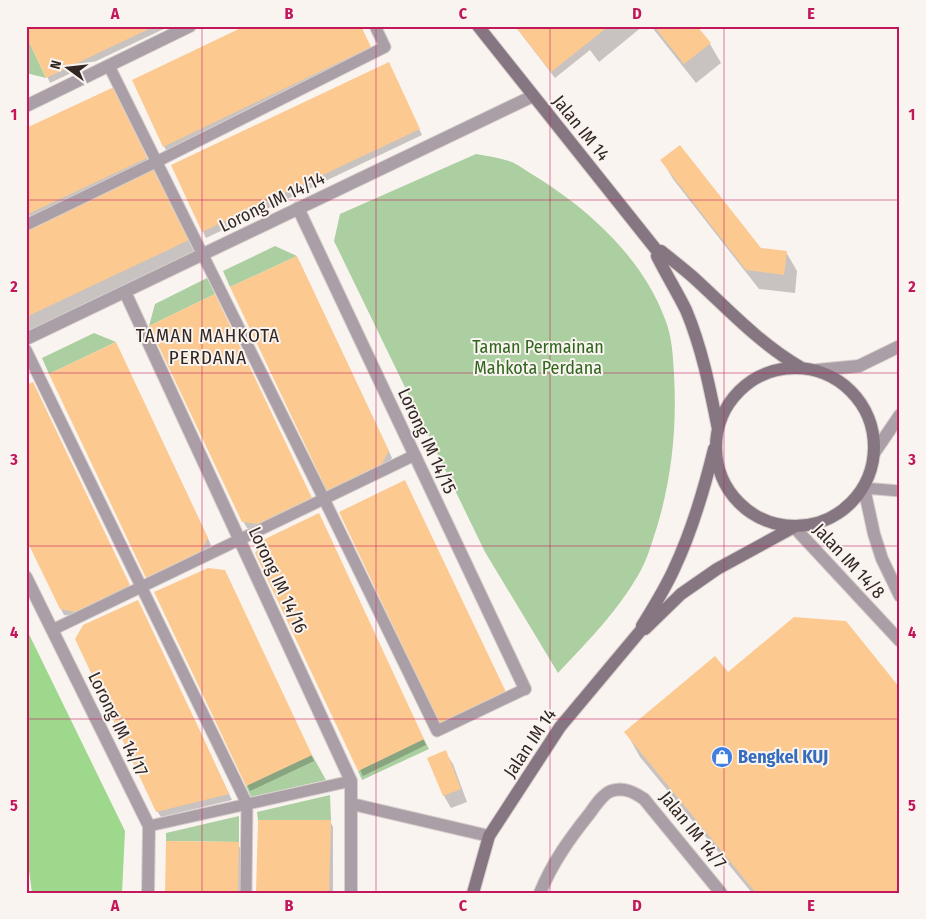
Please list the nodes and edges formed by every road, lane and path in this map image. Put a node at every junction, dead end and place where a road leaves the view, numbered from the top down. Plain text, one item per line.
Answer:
1 (190, 26) edge
2 (375, 26) edge
3 (478, 26) edge
4 (109, 66) junction
5 (533, 96) junction
6 (26, 106) edge
7 (156, 162) junction
8 (298, 208) junction
9 (26, 225) edge
10 (658, 252) junction
11 (203, 254) junction
12 (125, 292) junction
13 (26, 339) edge
14 (900, 346) edge
15 (26, 350) edge
16 (802, 368) junction
17 (817, 370) junction
18 (900, 415) edge
19 (718, 431) junction
20 (874, 453) junction
21 (415, 455) junction
22 (864, 488) junction
23 (900, 491) edge
24 (324, 499) junction
25 (794, 527) junction
26 (240, 539) junction
27 (26, 576) edge
28 (141, 587) junction
29 (900, 596) edge
30 (642, 629) junction
31 (52, 630) junction
32 (900, 641) edge
33 (525, 689) joint
34 (351, 780) junction
35 (247, 804) junction
36 (352, 804) junction
37 (150, 826) junction
38 (489, 836) junction
39 (148, 893) edge
40 (246, 893) edge
41 (351, 893) edge
42 (474, 893) edge
43 (540, 893) edge
44 (721, 893) edge

1 - 4 street
2 - 7 lane
3 - 5 street, Jalan IM 14
4 - 6 street
4 - 7 lane
5 - 8 street, Lorong IM 14/14
5 - 10 street, Jalan IM 14
7 - 9 lane
7 - 11 lane
8 - 11 street, Lorong IM 14/14
8 - 21 street, Lorong IM 14/15
10 - 16 street
10 - 19 street
11 - 12 street, Lorong IM 14/14
11 - 24 lane
12 - 13 street, Lorong IM 14/14
12 - 26 street, Lorong IM 14/16
14 - 17 street
15 - 28 lane
16 - 17 street
16 - 19 street
17 - 20 street
18 - 20 street
19 - 25 street
19 - 30 street
20 - 22 street
21 - 24 lane
21 - 33 street, Lorong IM 14/15
22 - 23 lane
22 - 25 street
22 - 29 street, Jalan IM 14/8
24 - 26 lane
24 - 33 lane
25 - 30 street
25 - 32 street, Jalan IM 14/8
26 - 28 lane
26 - 34 street, Lorong IM 14/16
27 - 31 street, Lorong IM 14/17
28 - 31 lane
28 - 35 lane
30 - 38 street, Jalan IM 14
31 - 37 street, Lorong IM 14/17
34 - 35 lane
34 - 36 street, Lorong IM 14/16
35 - 37 lane
35 - 40 lane
36 - 38 street
36 - 41 street, Lorong IM 14/16
37 - 39 street, Lorong IM 14/17
38 - 42 street, Jalan IM 14
43 - 44 street, Jalan IM 14/7

